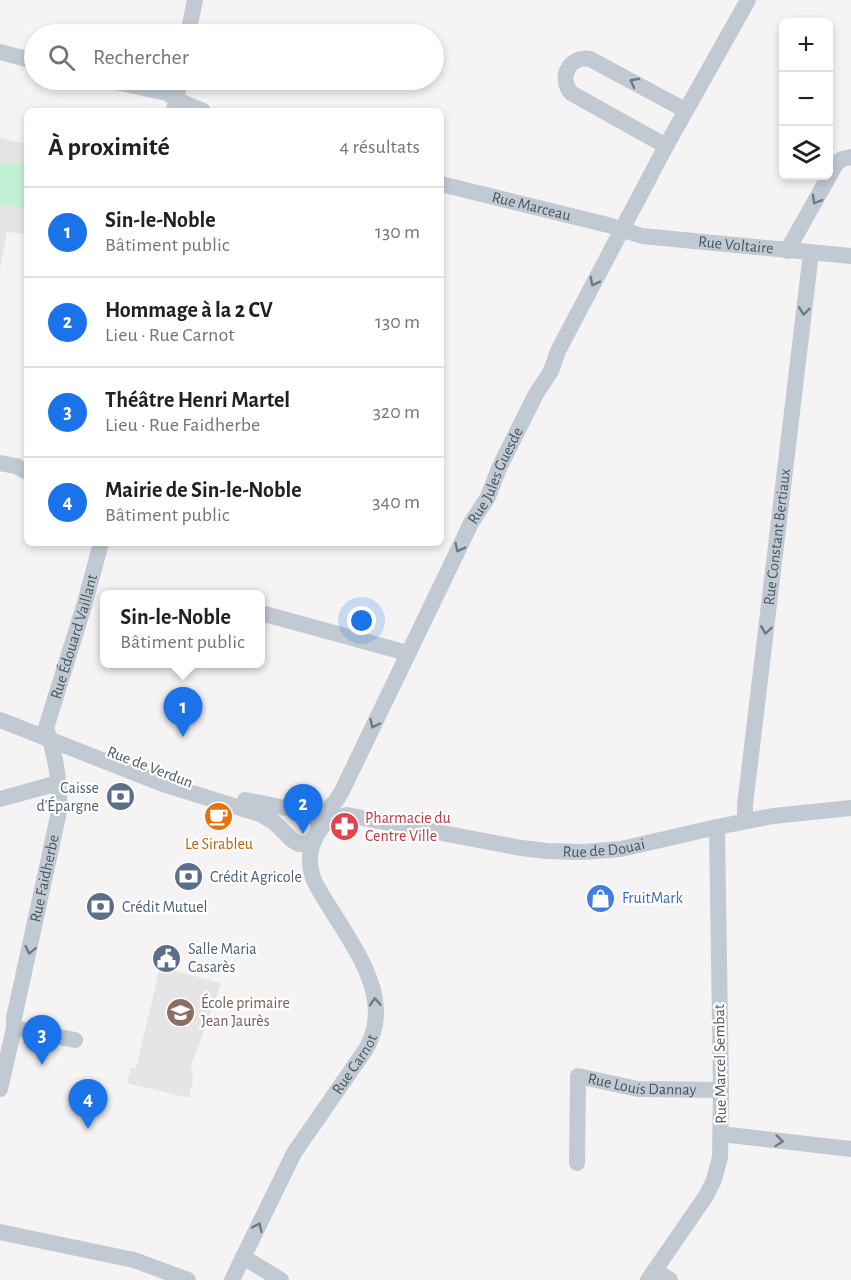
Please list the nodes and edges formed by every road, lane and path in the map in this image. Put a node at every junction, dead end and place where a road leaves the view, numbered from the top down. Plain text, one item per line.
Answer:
1 (195, 0) edge
2 (748, 0) edge
3 (190, 24) edge
4 (0, 52) edge
5 (24, 58) edge
6 (153, 90) edge
7 (176, 103) edge
8 (196, 108) edge
9 (685, 110) junction
10 (666, 146) junction
11 (851, 157) edge
12 (444, 185) edge
13 (621, 230) junction
14 (788, 251) junction
15 (811, 253) junction
16 (851, 256) edge
17 (0, 463) edge
18 (24, 470) edge
19 (100, 546) edge
20 (265, 614) edge
21 (407, 653) junction
22 (0, 710) edge
23 (0, 720) edge
24 (48, 734) junction
25 (58, 783) junction
26 (0, 799) edge
27 (851, 808) edge
28 (328, 809) junction
29 (306, 812) junction
30 (358, 816) junction
31 (745, 821) junction
32 (717, 827) junction
33 (289, 836) junction
34 (317, 836) junction
35 (14, 1028) junction
36 (75, 1040) dead end
37 (0, 1089) edge
38 (721, 1090) junction
39 (721, 1134) junction
40 (851, 1149) edge
41 (577, 1163) dead end
42 (0, 1232) edge
43 (243, 1257) junction
44 (652, 1275) edge
45 (188, 1280) edge
46 (232, 1280) edge
47 (281, 1280) edge
48 (670, 1280) edge

1 - 3 street
2 - 9 street, Rue Jules Guesde
4 - 5 street
6 - 7 street
7 - 8 street
9 - 10 street, Rue Jules Guesde
9 -> 10 street
10 - 13 street, Rue Jules Guesde
11 -> 14 street
12 - 13 street, Rue Marceau
13 - 14 street, Rue Voltaire
13 -> 21 street, Rue Jules Guesde
14 - 15 street, Rue Voltaire
15 - 16 street, Rue Voltaire
15 -> 31 street, Rue Constant Bertiaux
17 - 18 street
19 - 24 street, Rue Édouard Vaillant
20 - 21 street
21 -> 28 street, Rue Jules Guesde
22 - 24 street, Rue de Verdun
23 - 24 street, Rue de Verdun
24 - 25 street, Rue Faidherbe
24 - 29 street, Rue de Verdun
24 - 33 street, Rue de Verdun
25 - 26 street
25 -> 35 street, Rue Faidherbe
27 - 31 street, Rue de Douai
28 - 29 street, Rue de Douai
28 - 30 street, Rue de Douai
29 - 33 street
29 - 34 street
30 - 32 street, Rue de Douai
30 - 34 street, Rue de Douai
31 - 32 street, Rue de Douai
32 - 38 street, Rue Marcel Sembat
33 - 34 street
43 -> 34 street, Rue Carnot
35 - 36 street
35 - 37 street, Rue Faidherbe
38 - 39 street, Rue Marcel Sembat
38 - 41 street, Rue Louis Dannay
39 -> 40 street
39 - 44 street, Rue Marcel Sembat
42 - 45 street
43 - 46 street, Rue Carnot
43 - 47 street
44 - 48 street

